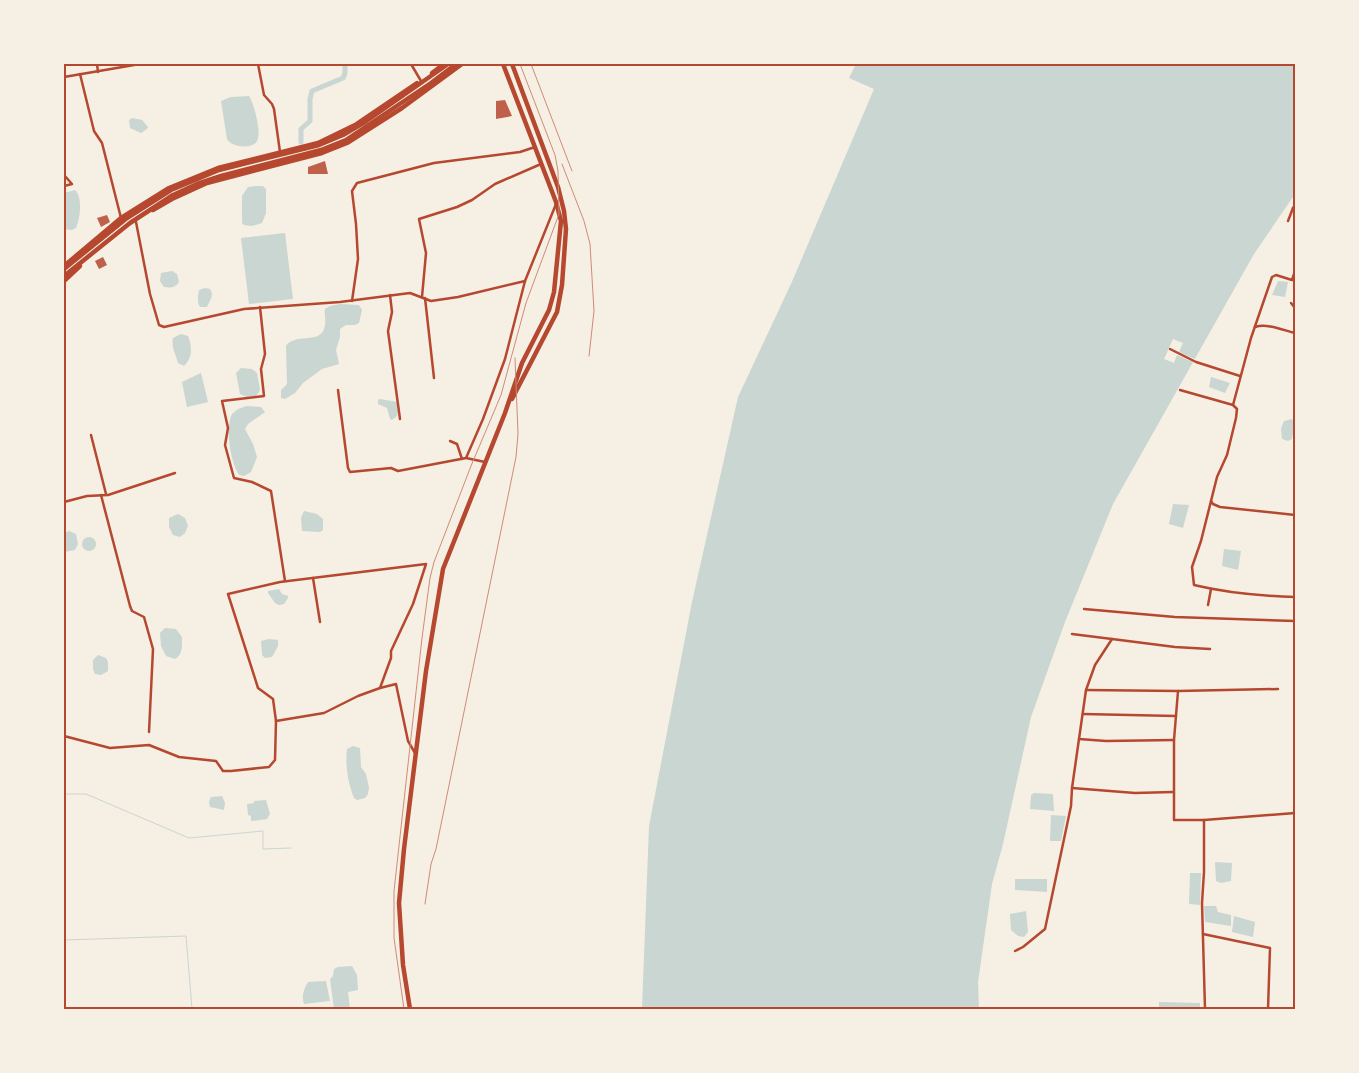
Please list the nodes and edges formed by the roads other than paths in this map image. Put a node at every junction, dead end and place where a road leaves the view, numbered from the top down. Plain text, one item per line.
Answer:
1 (97, 64) edge
2 (140, 64) edge
3 (258, 64) edge
4 (411, 64) edge
5 (446, 64) edge
6 (456, 64) edge
7 (462, 64) edge
8 (503, 64) edge
9 (512, 64) edge
10 (98, 72) junction
11 (80, 74) junction
12 (64, 77) edge
13 (421, 80) junction
14 (535, 148) junction
15 (280, 152) junction
16 (541, 164) junction
17 (64, 175) edge
18 (64, 186) edge
19 (556, 202) junction
20 (1295, 207) edge
21 (121, 218) junction
22 (1288, 221) dead end
23 (136, 222) junction
24 (64, 267) edge
25 (1295, 271) edge
26 (64, 276) edge
27 (64, 281) edge
28 (525, 282) junction
29 (390, 295) junction
30 (424, 298) junction
31 (352, 301) junction
32 (1291, 303) dead end
33 (260, 308) junction
34 (1295, 308) edge
35 (1255, 327) junction
36 (1295, 333) edge
37 (1170, 349) dead end
38 (1240, 376) junction
39 (434, 378) dead end
40 (338, 390) dead end
41 (1180, 390) dead end
42 (1233, 405) junction
43 (505, 413) junction
44 (400, 419) dead end
45 (91, 435) dead end
46 (450, 441) dead end
47 (464, 459) junction
48 (485, 462) junction
49 (175, 473) dead end
50 (101, 495) junction
51 (106, 495) junction
52 (1211, 501) junction
53 (64, 502) edge
54 (1295, 515) edge
55 (313, 578) junction
56 (285, 581) junction
57 (1211, 589) junction
58 (1295, 597) edge
59 (1208, 605) dead end
60 (1084, 609) dead end
61 (1295, 621) edge
62 (320, 622) dead end
63 (1072, 634) dead end
64 (1112, 639) junction
65 (1210, 649) dead end
66 (380, 688) junction
67 (1278, 689) dead end
68 (1086, 690) junction
69 (1178, 691) junction
70 (1083, 714) junction
71 (1176, 716) junction
72 (276, 721) junction
73 (150, 732) dead end
74 (64, 736) edge
75 (1079, 739) junction
76 (1174, 740) junction
77 (415, 753) junction
78 (1072, 788) junction
79 (1173, 792) junction
80 (1295, 813) edge
81 (1204, 820) junction
82 (1204, 934) junction
83 (1015, 951) dead end
84 (410, 1009) edge
85 (1205, 1009) edge
86 (1268, 1009) edge

1 - 10 street
2 - 10 street
3 - 15 street
4 - 13 street
5 - 13 main road
5 - 24 main road
6 - 26 main road
7 - 23 main road
8 - 14 main road
9 - 43 main road
10 - 11 street
11 - 12 street
11 - 21 street
13 - 15 main road
14 - 16 main road
14 - 31 street
15 - 21 main road
16 - 19 main road
16 - 30 street
17 - 18 street
19 - 28 street
19 - 43 main road
20 - 22 street
21 - 24 main road
23 - 27 main road
23 - 33 street
25 - 35 street
28 - 30 street
28 - 47 street
29 - 30 street
29 - 31 street
29 - 44 street
30 - 39 street
31 - 33 street
32 - 34 street
33 - 56 street
35 - 36 street
35 - 38 street
37 - 38 street
38 - 42 street
40 - 47 street
41 - 42 street
42 - 52 street
43 - 48 main road
45 - 51 street
46 - 47 street
47 - 48 street
48 - 77 main road
49 - 51 street
50 - 51 street
50 - 53 street
50 - 73 street
52 - 54 street
52 - 57 street
55 - 56 street
55 - 62 street
55 - 66 street
56 - 72 street
57 - 58 street
57 - 59 street
60 - 61 street
63 - 64 street
64 - 65 street
64 - 68 street
66 - 72 street
66 - 77 street
67 - 69 street
68 - 69 street
68 - 70 street
69 - 71 street
70 - 71 street
70 - 75 street
71 - 76 street
72 - 74 street
75 - 76 street
75 - 78 street
76 - 79 street
77 - 84 main road
78 - 79 street
78 - 83 street
79 - 81 street
80 - 81 street
81 - 82 street
82 - 85 street
82 - 86 street

